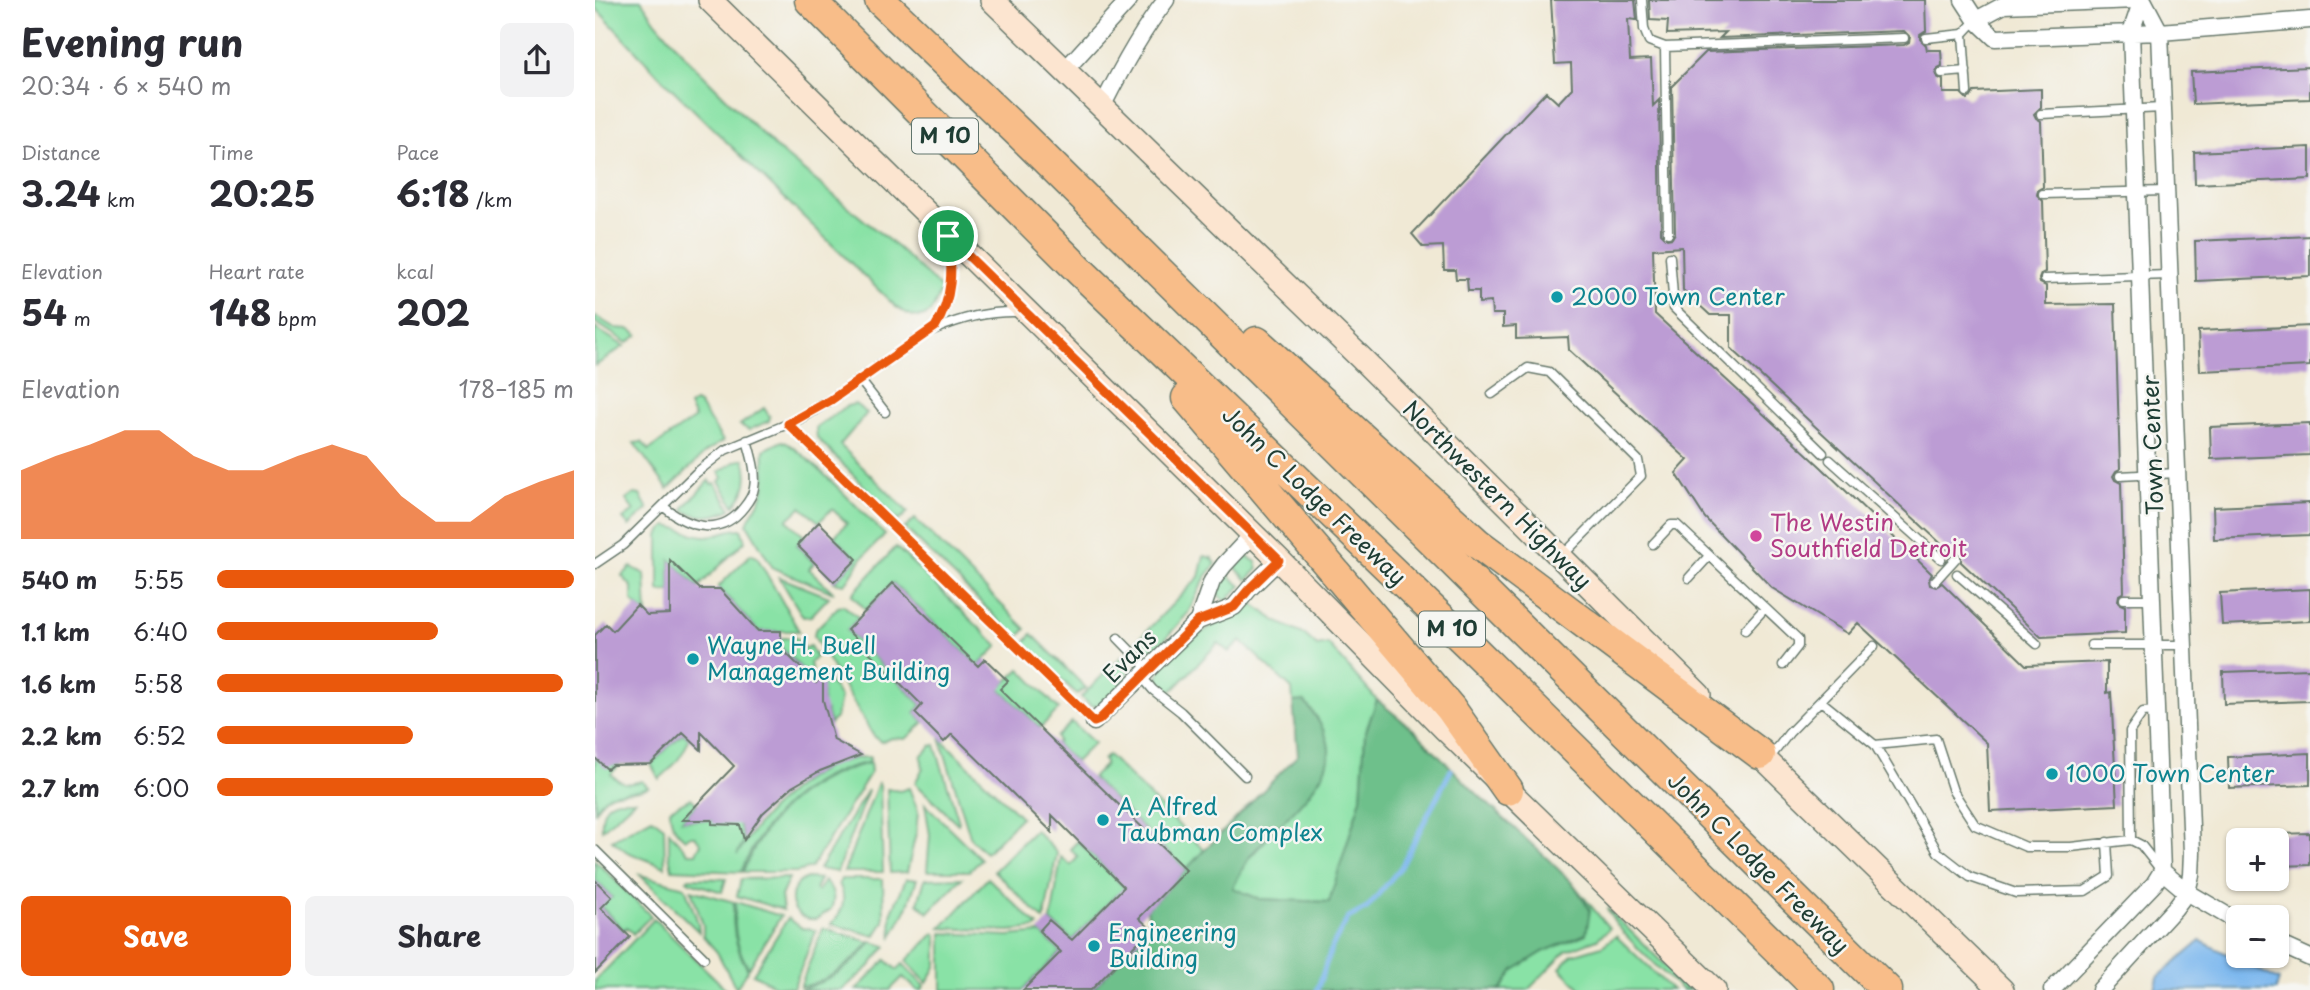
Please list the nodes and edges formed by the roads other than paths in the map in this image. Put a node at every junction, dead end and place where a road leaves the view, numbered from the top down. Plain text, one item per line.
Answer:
1 (710, 0) edge
2 (810, 0) edge
3 (880, 0) edge
4 (992, 0) edge
5 (1129, 0) edge
6 (1166, 0) edge
7 (1642, 0) edge
8 (1963, 0) edge
9 (2137, 0) edge
10 (2142, 0) edge
11 (2003, 3) edge
12 (1976, 20) junction
13 (2310, 20) edge
14 (2130, 32) junction
15 (2160, 32) junction
16 (1963, 34) junction
17 (1904, 38) dead end
18 (1926, 38) dead end
19 (1665, 47) junction
20 (1065, 70) junction
21 (1966, 71) junction
22 (1942, 73) dead end
23 (1966, 93) dead end
24 (1103, 106) junction
25 (2162, 108) junction
26 (2133, 109) junction
27 (2041, 114) dead end
28 (2166, 191) junction
29 (2137, 192) junction
30 (2043, 194) dead end
31 (1668, 233) dead end
32 (948, 236) junction
33 (1670, 257) dead end
34 (1081, 272) junction
35 (2139, 275) junction
36 (2169, 275) junction
37 (1166, 279) junction
38 (2045, 279) dead end
39 (1027, 313) junction
40 (931, 330) junction
41 (860, 380) junction
42 (1492, 394) dead end
43 (885, 412) dead end
44 (788, 424) junction
45 (747, 440) junction
46 (1823, 453) dead end
47 (1830, 460) dead end
48 (2177, 473) junction
49 (2147, 475) junction
50 (2120, 476) dead end
51 (664, 507) junction
52 (1252, 535) junction
53 (1653, 544) dead end
54 (1709, 556) junction
55 (1560, 558) junction
56 (1956, 558) dead end
57 (1941, 559) dead end
58 (1279, 560) junction
59 (595, 564) edge
60 (1957, 574) dead end
61 (1689, 578) dead end
62 (1935, 581) dead end
63 (2152, 598) junction
64 (2124, 599) dead end
65 (1765, 608) junction
66 (1198, 621) junction
67 (1745, 630) dead end
68 (1118, 638) dead end
69 (2037, 645) dead end
70 (2091, 645) dead end
71 (2183, 645) junction
72 (1874, 646) dead end
73 (2154, 646) junction
74 (1783, 665) dead end
75 (1145, 674) junction
76 (1822, 702) junction
77 (2157, 711) junction
78 (1094, 722) joint
79 (1875, 745) junction
80 (1763, 757) junction
81 (1245, 776) dead end
82 (1508, 790) junction
83 (2131, 840) junction
84 (2107, 842) junction
85 (595, 850) edge
86 (2162, 871) junction
87 (2186, 892) junction
88 (2226, 915) edge
89 (2289, 948) edge
90 (704, 958) dead end
91 (2310, 958) edge
92 (1714, 990) edge
93 (1819, 990) edge
94 (1887, 990) edge
95 (2002, 990) edge
96 (2052, 990) edge
97 (2100, 990) edge

1 - 32 main road
2 - 34 highway, John C Lodge Freeway / M 10
3 - 37 highway, John C Lodge Freeway / M 10
4 - 20 main road, Northwestern Highway
5 - 20 street
6 - 24 street
7 - 19 lane
8 - 12 street
9 - 11 street
10 - 14 street, Town Center
10 - 15 street, Town Center
11 - 12 street
12 - 14 street
12 - 16 lane
13 - 15 street
14 - 15 street
14 - 26 street, Town Center
15 - 25 street, Town Center
16 - 18 lane
16 - 21 lane
17 - 19 lane
19 - 31 lane
20 - 24 main road, Northwestern Highway
21 - 22 lane
21 - 23 lane
24 - 55 main road, Northwestern Highway
25 - 26 lane
25 - 28 street, Town Center
26 - 27 lane
26 - 29 street, Town Center
28 - 29 lane
28 - 36 street, Town Center
29 - 30 lane
29 - 35 street, Town Center
32 - 39 main road
32 - 40 lane
33 - 46 lane
34 - 82 highway
34 - 93 highway, John C Lodge Freeway / M 10
35 - 36 lane
35 - 38 lane
35 - 49 street, Town Center
36 - 48 street, Town Center
37 - 80 highway
37 - 94 highway, John C Lodge Freeway / M 10
39 - 40 lane
39 - 52 main road
40 - 41 lane
41 - 43 lane
41 - 44 lane
42 - 55 lane
44 - 45 lane
44 - 78 lane
45 - 51 lane
45 - 51 lane
47 - 57 lane
48 - 49 lane
48 - 71 street, Town Center
49 - 50 lane
49 - 63 street, Town Center
51 - 59 lane
52 - 58 main road
52 - 66 street, Evans
53 - 54 lane
54 - 61 lane
54 - 65 lane
55 - 80 main road, Northwestern Highway
56 - 62 lane, bridge
58 - 66 street, Evans
58 - 82 main road
60 - 69 lane
63 - 64 lane
63 - 73 street, Town Center
65 - 67 lane
65 - 74 lane
66 - 75 street, Evans
68 - 75 lane
70 - 73 lane
71 - 73 lane
71 - 87 street, Town Center
72 - 76 lane
73 - 77 street, Town Center
75 - 78 street, Evans
75 - 81 lane
76 - 79 lane
76 - 80 lane
77 - 83 lane
77 - 86 street, Town Center
79 - 84 lane
79 - 84 lane
80 - 95 main road, Northwestern Highway
82 - 92 main road
83 - 84 lane
83 - 86 lane
85 - 90 lane
86 - 87 street
86 - 96 street
87 - 88 street
87 - 97 street, Town Center
89 - 91 street

